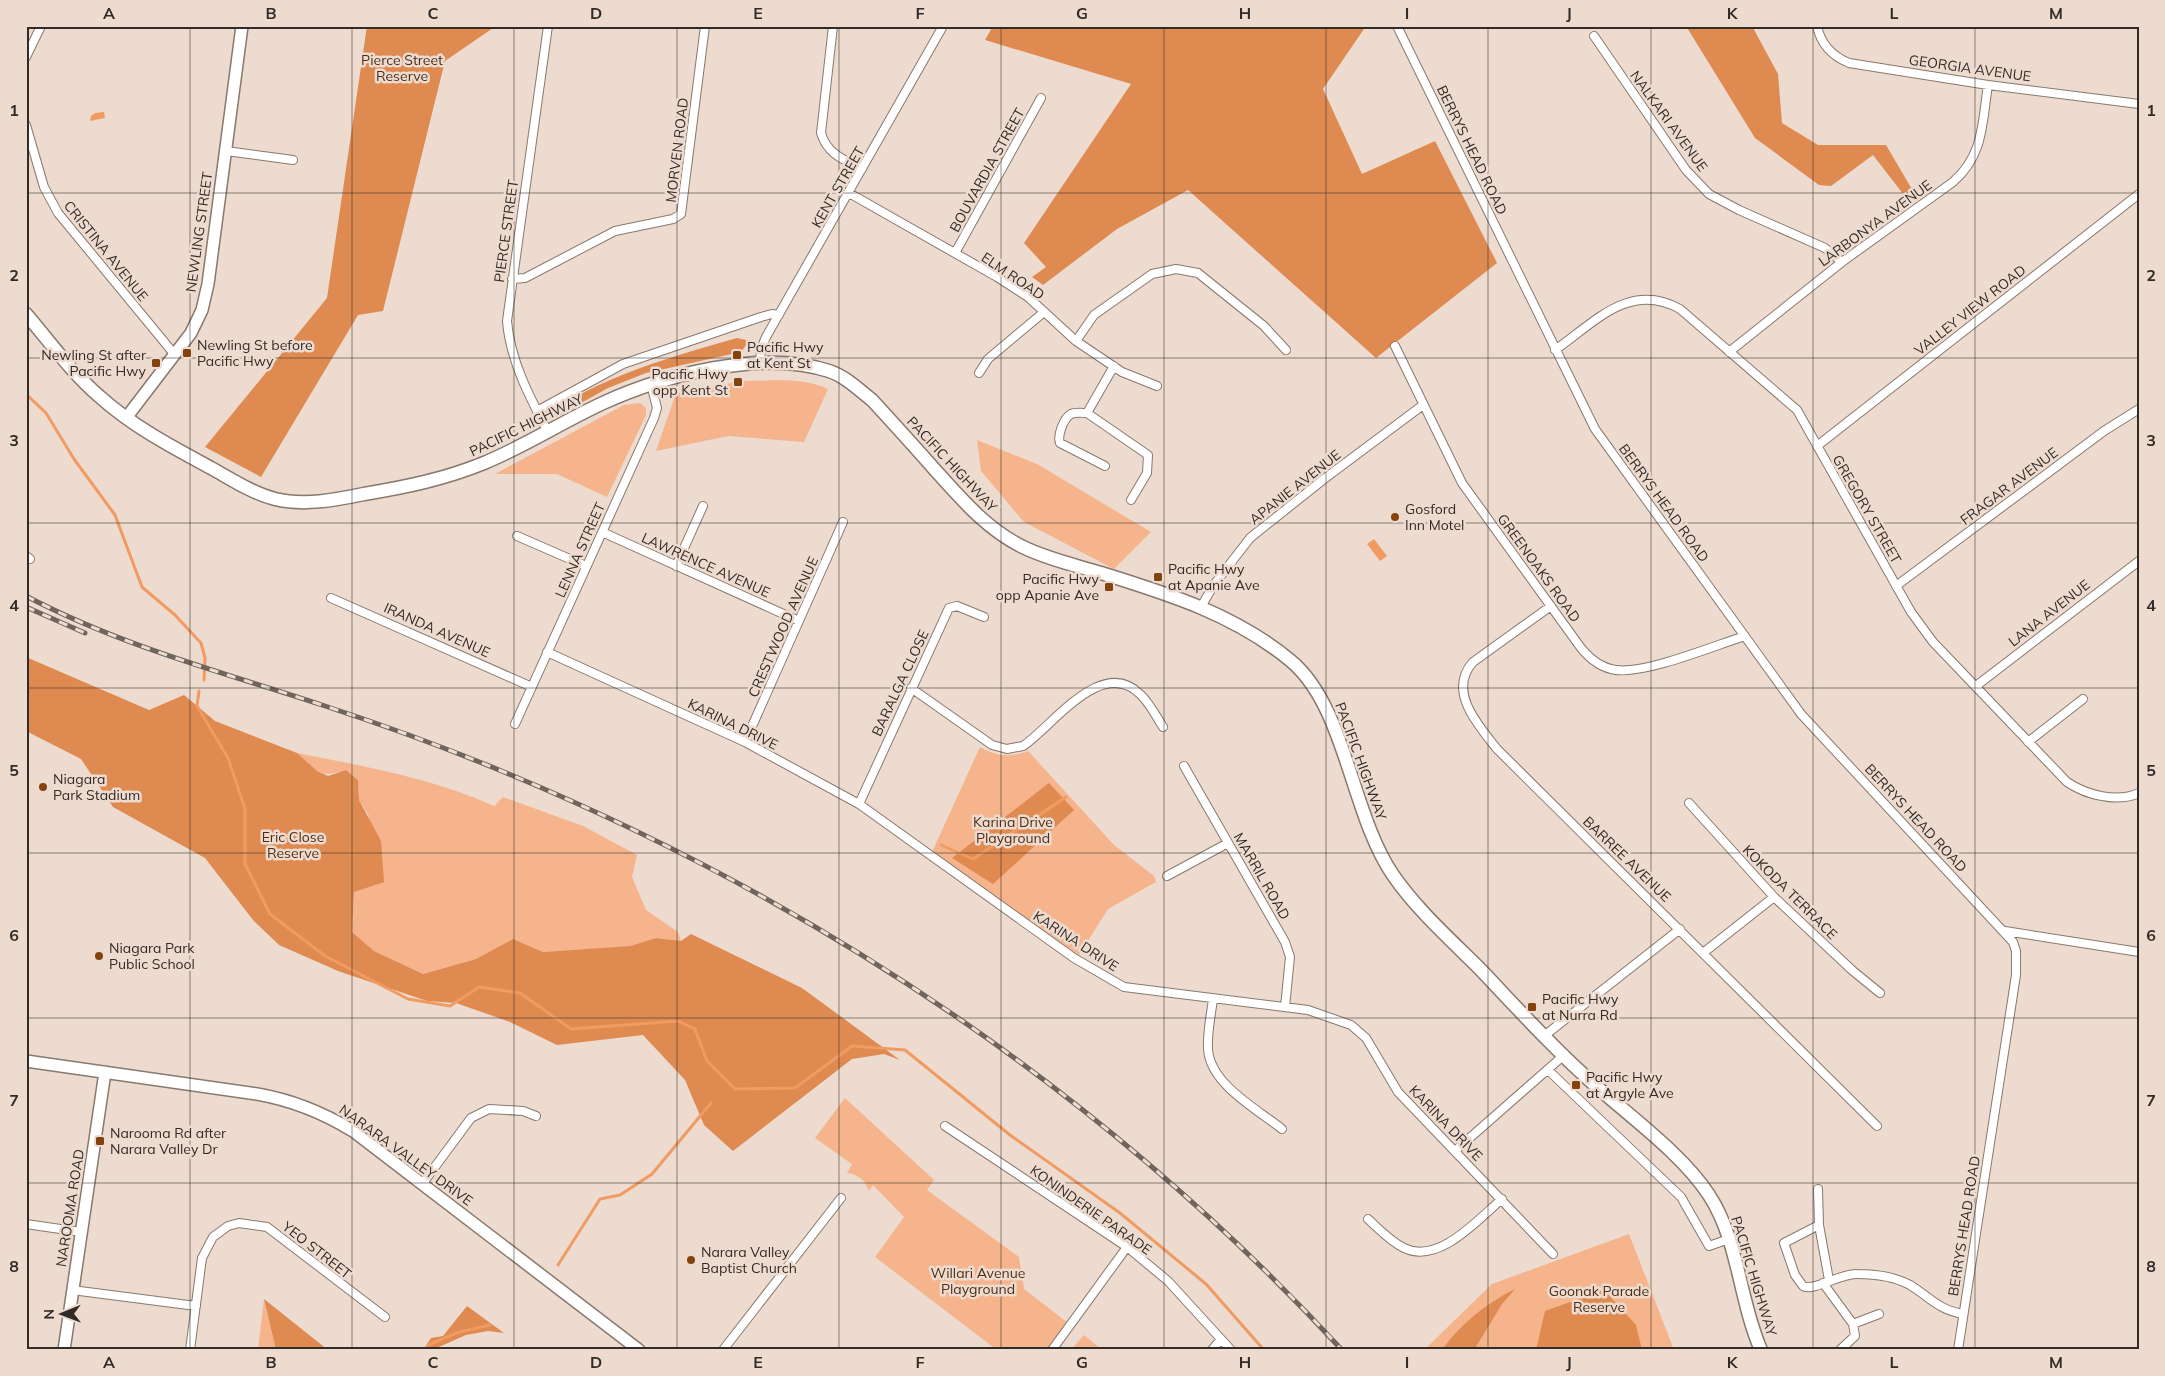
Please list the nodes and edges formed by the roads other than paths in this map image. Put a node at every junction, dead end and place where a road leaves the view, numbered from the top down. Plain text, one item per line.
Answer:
1 (41, 26) edge
2 (242, 26) edge
3 (548, 26) edge
4 (705, 26) edge
5 (833, 26) edge
6 (943, 26) edge
7 (1397, 26) edge
8 (1817, 26) edge
9 (1594, 36) dead end
10 (26, 57) edge
11 (1988, 85) junction
12 (1041, 98) dead end
13 (2139, 104) edge
14 (26, 125) edge
15 (226, 151) junction
16 (292, 160) dead end
17 (862, 169) junction
18 (849, 192) junction
19 (2139, 194) edge
20 (955, 253) junction
21 (1842, 262) junction
22 (512, 279) junction
23 (1044, 312) junction
24 (26, 314) edge
25 (779, 315) junction
26 (1076, 341) junction
27 (1394, 346) dead end
28 (1286, 350) dead end
29 (1555, 350) junction
30 (1729, 352) junction
31 (175, 355) junction
32 (760, 362) junction
33 (1114, 366) junction
34 (979, 373) dead end
35 (652, 384) junction
36 (1157, 386) dead end
37 (1423, 405) junction
38 (2139, 409) edge
39 (537, 411) junction
40 (1087, 414) junction
41 (126, 418) junction
42 (548, 432) junction
43 (1817, 446) junction
44 (1106, 466) dead end
45 (1131, 500) dead end
46 (703, 506) dead end
47 (843, 522) dead end
48 (602, 532) junction
49 (517, 536) dead end
50 (2139, 561) edge
51 (586, 566) junction
52 (676, 566) junction
53 (1896, 586) junction
54 (331, 598) dead end
55 (1551, 606) junction
56 (1201, 607) junction
57 (984, 617) dead end
58 (799, 621) junction
59 (1745, 636) junction
60 (548, 652) junction
61 (1976, 686) junction
62 (532, 687) junction
63 (911, 688) junction
64 (2083, 699) dead end
65 (515, 724) dead end
66 (1163, 727) dead end
67 (745, 742) junction
68 (2028, 742) junction
69 (1184, 766) dead end
70 (2139, 793) edge
71 (1689, 803) dead end
72 (859, 804) junction
73 (1228, 843) junction
74 (1167, 876) dead end
75 (1774, 897) junction
76 (1680, 929) junction
77 (2005, 931) junction
78 (2139, 952) edge
79 (1703, 953) junction
80 (1880, 993) dead end
81 (1212, 999) junction
82 (1285, 1007) junction
83 (1544, 1036) junction
84 (1562, 1056) junction
85 (26, 1061) edge
86 (1548, 1070) junction
87 (105, 1072) junction
88 (536, 1116) dead end
89 (945, 1126) dead end
90 (1877, 1126) dead end
91 (1282, 1129) dead end
92 (1456, 1150) junction
93 (422, 1183) junction
94 (1818, 1189) dead end
95 (841, 1198) dead end
96 (1502, 1199) junction
97 (1368, 1218) dead end
98 (26, 1224) edge
99 (1819, 1226) junction
100 (81, 1232) junction
101 (1729, 1239) junction
102 (1127, 1247) junction
103 (1553, 1254) dead end
104 (1826, 1282) junction
105 (72, 1290) junction
106 (196, 1306) junction
107 (1879, 1314) dead end
108 (1963, 1314) junction
109 (385, 1317) dead end
110 (1853, 1324) junction
111 (1221, 1339) junction
112 (64, 1350) edge
113 (190, 1350) edge
114 (639, 1350) edge
115 (723, 1350) edge
116 (1052, 1350) edge
117 (1212, 1350) edge
118 (1231, 1350) edge
119 (1761, 1350) edge
120 (1840, 1350) edge
121 (1958, 1350) edge

1 - 10 street
2 - 15 street, NEWLING STREET
3 - 22 street, PIERCE STREET
4 - 22 street, MORVEN ROAD
5 - 17 street
6 - 17 street, KENT STREET
7 - 29 street, BERRYS HEAD ROAD
8 - 11 street, GEORGIA AVENUE
9 - 21 street, NALKARI AVENUE
11 - 13 street, GEORGIA AVENUE
11 - 21 street, LARBONYA AVENUE
12 - 20 street, BOUVARDIA STREET
14 - 31 street, CRISTINA AVENUE
15 - 16 street
15 - 31 street, NEWLING STREET
17 - 18 street, KENT STREET
18 - 20 street, ELM ROAD
18 - 25 street, KENT STREET
19 - 43 street, VALLEY VIEW ROAD
20 - 23 street, ELM ROAD
21 - 30 street, LARBONYA AVENUE
22 - 39 street, PIERCE STREET
23 - 26 street, ELM ROAD
23 - 34 street
24 - 41 main road, PACIFIC HIGHWAY
25 - 32 street, KENT STREET
25 - 39 street, PACIFIC HIGHWAY
26 - 28 street
26 - 33 street, ELM ROAD
27 - 37 street, GREENOAKS ROAD
29 - 30 street, GREGORY STREET
29 - 59 street, BERRYS HEAD ROAD
30 - 43 street, GREGORY STREET
31 - 41 street, NEWLING STREET
32 - 35 main road, PACIFIC HIGHWAY
32 - 56 main road, PACIFIC HIGHWAY
33 - 36 street, ELM ROAD
33 - 40 street
35 - 42 main road, PACIFIC HIGHWAY
35 - 48 street, LENNA STREET
37 - 55 street, GREENOAKS ROAD
37 - 56 street, APANIE AVENUE
38 - 53 street, FRAGAR AVENUE
39 - 42 street, PIERCE STREET
40 - 44 street
40 - 45 street
41 - 42 main road, PACIFIC HIGHWAY
43 - 53 street, GREGORY STREET
46 - 52 street
47 - 58 street, CRESTWOOD AVENUE
48 - 51 street, LENNA STREET
48 - 52 street, LAWRENCE AVENUE
49 - 51 street
50 - 61 street, LANA AVENUE
51 - 60 street, LENNA STREET
52 - 58 street, LAWRENCE AVENUE
53 - 61 street, GREGORY STREET
54 - 62 street, IRANDA AVENUE
55 - 59 street, GREENOAKS ROAD
55 - 76 street, BARREE AVENUE
56 - 83 main road, PACIFIC HIGHWAY
57 - 63 street, BARALGA CLOSE
58 - 67 street, CRESTWOOD AVENUE
59 - 77 street, BERRYS HEAD ROAD
60 - 62 street, LENNA STREET
60 - 67 street, KARINA DRIVE
61 - 68 street, GREGORY STREET
62 - 65 street, LENNA STREET
63 - 66 street
63 - 72 street, BARALGA CLOSE
64 - 68 street
67 - 72 street, KARINA DRIVE
68 - 70 street, GREGORY STREET
69 - 73 street, MARRIL ROAD
71 - 75 street, KOKODA TERRACE
72 - 81 street, KARINA DRIVE
73 - 74 street
73 - 82 street, MARRIL ROAD
75 - 79 street
75 - 80 street, KOKODA TERRACE
76 - 79 street, BARREE AVENUE
76 - 83 street
77 - 78 street
77 - 108 street, BERRYS HEAD ROAD
79 - 90 street, BARREE AVENUE
81 - 82 street, KARINA DRIVE
81 - 91 street
82 - 92 street, KARINA DRIVE
83 - 84 main road, PACIFIC HIGHWAY
84 - 86 street
84 - 101 main road, PACIFIC HIGHWAY
85 - 87 street, NARARA VALLEY DRIVE
86 - 92 street
86 - 101 street
87 - 93 street, NARARA VALLEY DRIVE
87 - 100 street, NAROOMA ROAD
88 - 93 street
89 - 102 street, KONINDERIE PARADE
92 - 96 street, KARINA DRIVE
93 - 114 street, NARARA VALLEY DRIVE
94 - 99 street
95 - 115 street
96 - 97 street
96 - 103 street, KARINA DRIVE
98 - 100 street
99 - 104 street
99 - 104 street
100 - 105 street, NAROOMA ROAD
101 - 119 main road, PACIFIC HIGHWAY
102 - 111 street, KONINDERIE PARADE
102 - 116 street
104 - 108 street
104 - 110 street
105 - 106 street
105 - 112 street, NAROOMA ROAD
106 - 109 street, YEO STREET
106 - 113 street, YEO STREET
107 - 110 street
108 - 121 street, BERRYS HEAD ROAD
110 - 120 street
111 - 117 street
111 - 118 street, KONINDERIE PARADE

